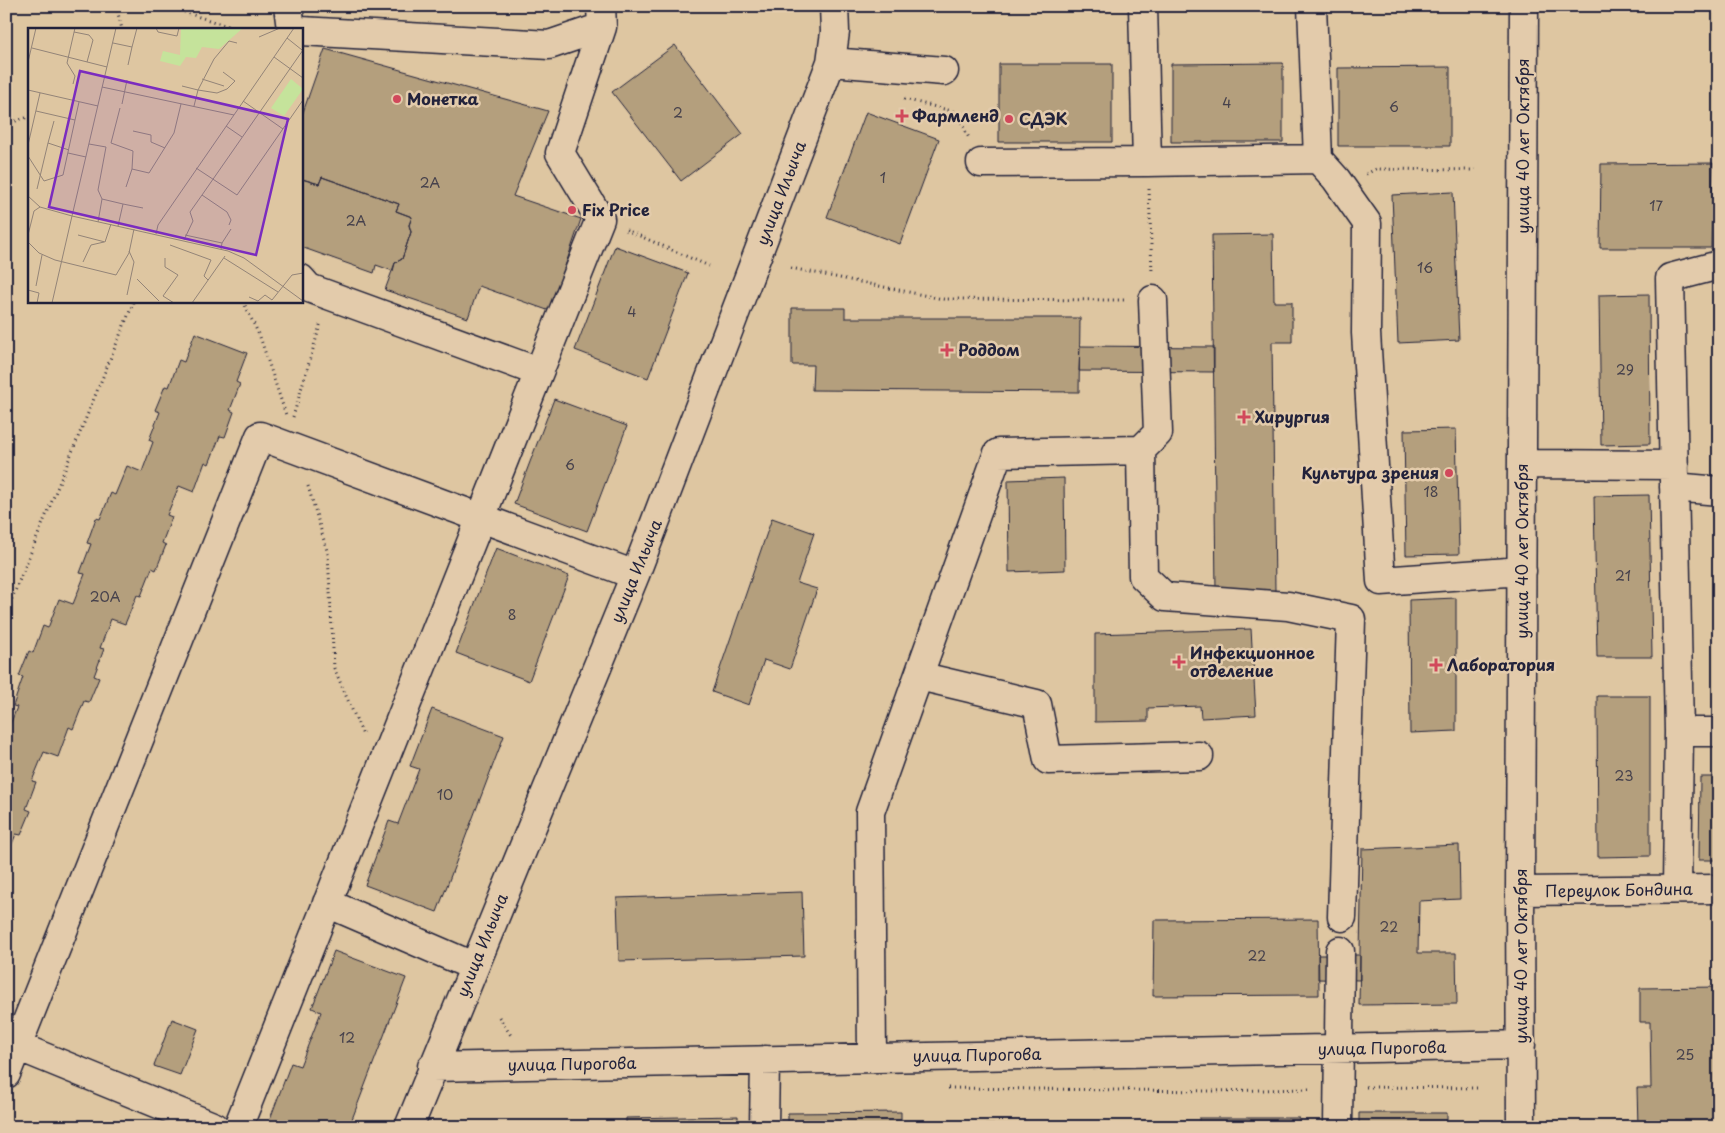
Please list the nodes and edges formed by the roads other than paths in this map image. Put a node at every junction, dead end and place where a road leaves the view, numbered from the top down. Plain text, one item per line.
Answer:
1 (288, 6) edge
2 (834, 6) edge
3 (1142, 6) edge
4 (1312, 6) edge
5 (1524, 6) edge
6 (602, 17) edge
7 (291, 28) edge
8 (302, 31) edge
9 (831, 62) junction
10 (944, 71) dead end
11 (1318, 159) junction
12 (1147, 162) junction
13 (982, 164) road end
14 (1719, 265) edge
15 (302, 280) edge
16 (1154, 300) road end
17 (539, 372) junction
18 (1141, 450) junction
19 (1522, 464) junction
20 (1674, 476) junction
21 (1719, 491) edge
22 (480, 518) junction
23 (1522, 572) junction
24 (635, 575) junction
25 (919, 676) junction
26 (1679, 732) junction
27 (1719, 732) edge
28 (1199, 756) dead end
29 (1677, 889) junction
30 (1719, 889) edge
31 (1520, 890) junction
32 (327, 904) junction
33 (1342, 917) dead end
34 (1340, 950) dead end
35 (473, 966) junction
36 (1521, 1045) junction
37 (17, 1046) junction
38 (1339, 1049) junction
39 (872, 1058) junction
40 (765, 1060) junction
41 (432, 1067) junction
42 (6, 1074) edge
43 (214, 1127) edge
44 (238, 1127) edge
45 (409, 1127) edge
46 (764, 1127) edge
47 (1338, 1127) edge
48 (1521, 1127) edge

1 - 7 street
2 - 9 street, улица Ильича
3 - 12 street
4 - 11 street
5 - 19 street, улица 40 лет Октября
6 - 8 street
6 - 17 street
9 - 10 street
9 - 24 street, улица Ильича
11 - 12 street
11 - 23 street
12 - 13 street
14 - 20 street
15 - 17 street
16 - 18 street
17 - 22 street
18 - 25 street
18 - 33 street
19 - 20 street
19 - 23 street, улица 40 лет Октября
20 - 21 street
20 - 26 street
22 - 24 street
22 - 32 street
22 - 37 street
23 - 31 street, улица 40 лет Октября
24 - 35 street, улица Ильича
25 - 28 street
25 - 39 street
26 - 27 street
26 - 29 street
29 - 30 street, Переулок Бондина
29 - 31 street, Переулок Бондина
31 - 36 street, улица 40 лет Октября
32 - 35 street
32 - 44 street
34 - 38 street
35 - 41 street, улица Ильича
36 - 38 street, улица Пирогова
36 - 48 street, улица 40 лет Октября
37 - 42 street
37 - 43 street
38 - 39 street, улица Пирогова
38 - 47 street
39 - 40 street, улица Пирогова
40 - 41 street, улица Пирогова
40 - 46 street
41 - 45 street, улица Ильича

